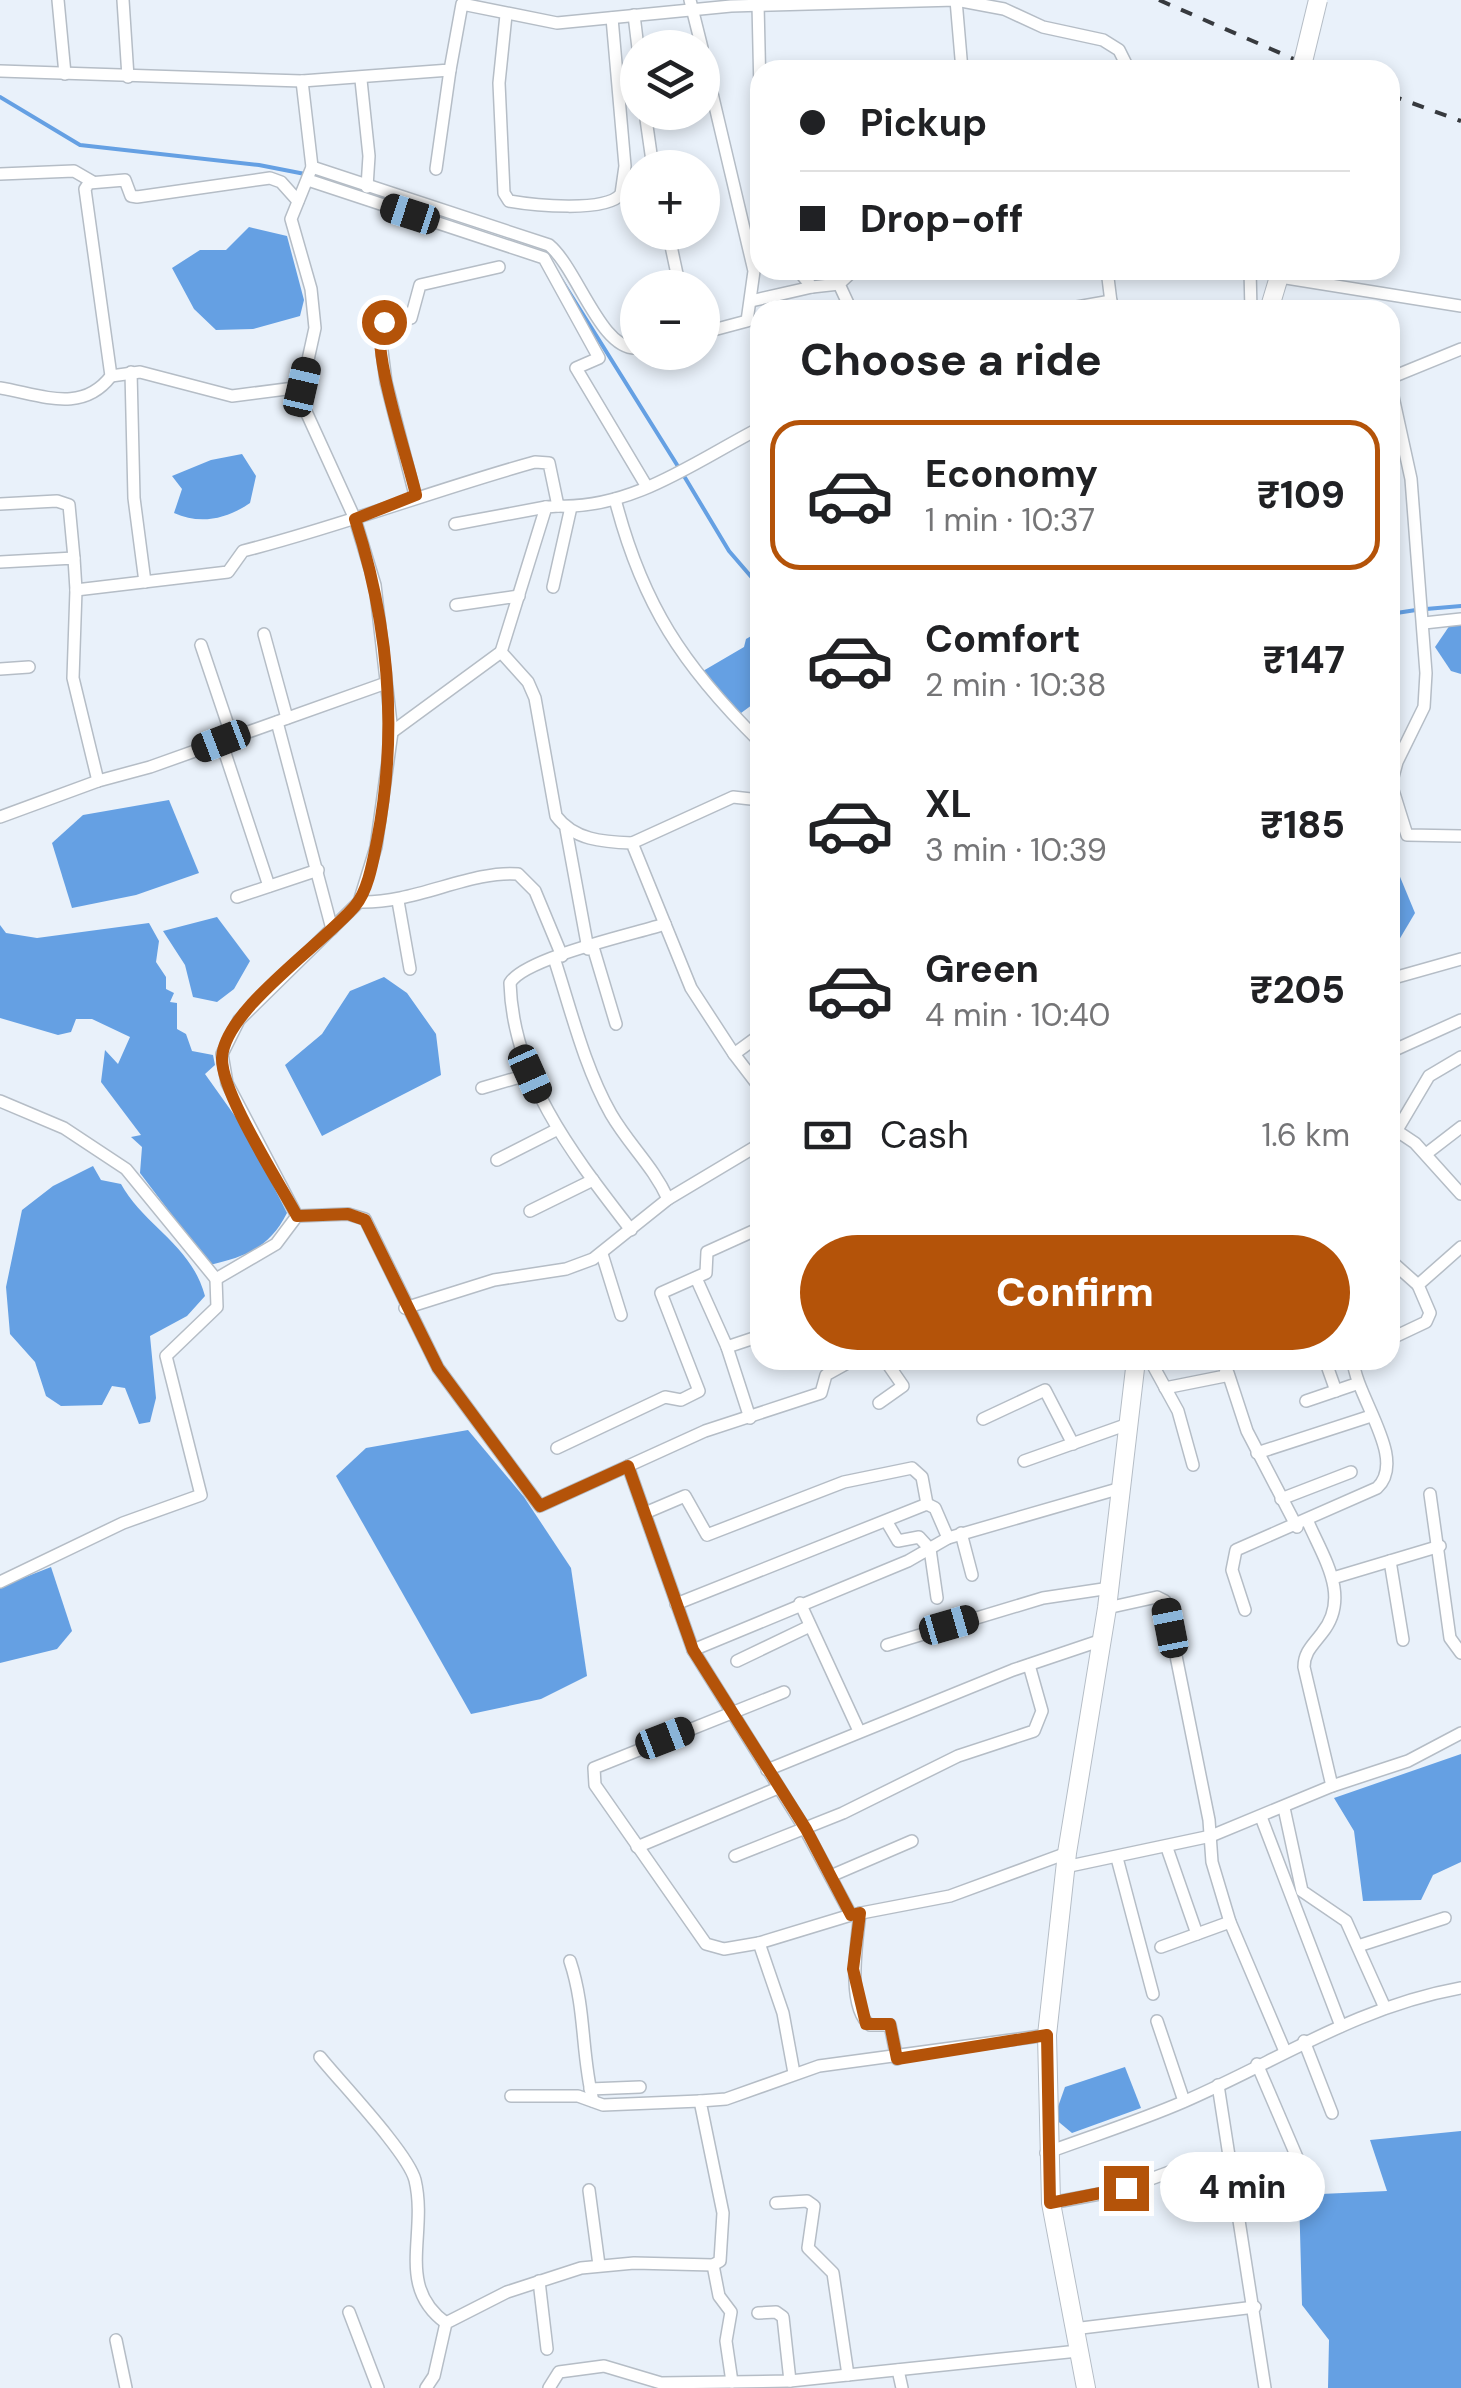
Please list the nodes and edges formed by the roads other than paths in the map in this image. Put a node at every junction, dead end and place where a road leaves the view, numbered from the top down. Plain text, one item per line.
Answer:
1 (58, 0) edge
2 (123, 0) edge
3 (956, 0) edge
4 (1318, 0) edge
5 (461, 2) edge
6 (691, 4) edge
7 (758, 4) junction
8 (506, 15) junction
9 (634, 15) junction
10 (612, 18) junction
11 (636, 30) edge
12 (697, 30) edge
13 (759, 60) edge
14 (961, 60) edge
15 (1124, 60) edge
16 (1303, 60) edge
17 (0, 70) edge
18 (450, 70) junction
19 (65, 74) junction
20 (128, 77) junction
21 (361, 80) junction
22 (302, 81) junction
23 (720, 125) edge
24 (436, 170) dead end
25 (310, 173) junction
26 (0, 174) edge
27 (93, 182) junction
28 (367, 186) junction
29 (298, 201) junction
30 (750, 253) edge
31 (500, 267) dead end
32 (806, 280) edge
33 (843, 280) edge
34 (1314, 280) edge
35 (839, 284) junction
36 (812, 287) junction
37 (755, 300) edge
38 (846, 300) edge
39 (1461, 306) edge
40 (750, 308) edge
41 (720, 329) edge
42 (620, 346) edge
43 (620, 349) edge
44 (1461, 349) edge
45 (599, 358) junction
46 (131, 372) junction
47 (111, 376) junction
48 (1400, 376) edge
49 (302, 387) junction
50 (0, 388) edge
51 (1400, 428) edge
52 (750, 434) edge
53 (647, 488) junction
54 (416, 495) junction
55 (615, 499) junction
56 (0, 504) edge
57 (558, 507) junction
58 (355, 519) junction
59 (455, 524) dead end
60 (74, 558) junction
61 (0, 562) edge
62 (144, 582) junction
63 (553, 587) dead end
64 (76, 590) junction
65 (519, 596) junction
66 (456, 605) dead end
67 (1422, 614) junction
68 (1461, 620) edge
69 (264, 634) dead end
70 (201, 645) dead end
71 (501, 652) junction
72 (29, 667) dead end
73 (0, 669) edge
74 (386, 683) junction
75 (282, 720) junction
76 (392, 732) junction
77 (750, 732) edge
78 (226, 739) junction
79 (1400, 756) edge
80 (98, 782) junction
81 (750, 799) edge
82 (1400, 814) edge
83 (0, 817) edge
84 (566, 829) junction
85 (1461, 836) edge
86 (632, 843) junction
87 (318, 870) junction
88 (269, 886) junction
89 (238, 897) dead end
90 (398, 901) junction
91 (359, 902) junction
92 (665, 924) junction
93 (332, 929) junction
94 (590, 948) junction
95 (558, 957) junction
96 (1461, 959) edge
97 (410, 969) dead end
98 (1400, 976) edge
99 (1461, 1020) edge
100 (616, 1024) dead end
101 (750, 1042) edge
102 (1400, 1047) edge
103 (734, 1054) junction
104 (1461, 1057) edge
105 (530, 1074) junction
106 (750, 1075) edge
107 (482, 1088) dead end
108 (0, 1101) edge
109 (1400, 1118) edge
110 (1461, 1127) edge
111 (556, 1130) junction
112 (1400, 1134) edge
113 (750, 1150) edge
114 (1426, 1154) junction
115 (496, 1160) dead end
116 (593, 1180) junction
117 (1461, 1194) edge
118 (668, 1200) junction
119 (530, 1211) dead end
120 (297, 1216) junction
121 (631, 1230) junction
122 (750, 1233) edge
123 (1461, 1247) edge
124 (602, 1254) junction
125 (1400, 1269) edge
126 (696, 1278) junction
127 (216, 1279) junction
128 (1418, 1284) junction
129 (405, 1308) junction
130 (621, 1315) dead end
131 (1400, 1335) edge
132 (750, 1339) edge
133 (728, 1347) junction
134 (836, 1370) edge
135 (891, 1370) edge
136 (1135, 1370) edge
137 (1155, 1370) edge
138 (1217, 1370) edge
139 (1229, 1370) edge
140 (1329, 1370) edge
141 (1354, 1370) edge
142 (1356, 1384) junction
143 (1165, 1388) junction
144 (1336, 1391) junction
145 (1306, 1400) dead end
146 (879, 1403) dead end
147 (1371, 1416) junction
148 (750, 1418) junction
149 (983, 1419) dead end
150 (1128, 1424) junction
151 (1073, 1444) junction
152 (557, 1448) dead end
153 (1258, 1453) junction
154 (1024, 1461) dead end
155 (1192, 1465) dead end
156 (628, 1466) junction
157 (1351, 1472) dead end
158 (1121, 1488) junction
159 (1430, 1494) dead end
160 (1281, 1499) junction
161 (928, 1504) junction
162 (645, 1512) junction
163 (888, 1524) junction
164 (1303, 1524) junction
165 (962, 1533) junction
166 (948, 1538) junction
167 (1440, 1546) junction
168 (930, 1549) junction
169 (1390, 1561) junction
170 (972, 1575) dead end
171 (1333, 1578) junction
172 (0, 1582) edge
173 (1110, 1588) junction
174 (938, 1598) dead end
175 (800, 1603) junction
176 (676, 1604) junction
177 (1108, 1608) junction
178 (1245, 1610) dead end
179 (810, 1626) junction
180 (1403, 1640) dead end
181 (1100, 1641) junction
182 (887, 1645) dead end
183 (693, 1650) junction
184 (1461, 1652) edge
185 (737, 1661) dead end
186 (1029, 1665) junction
187 (784, 1692) dead end
188 (732, 1713) junction
189 (859, 1731) junction
190 (1461, 1733) edge
191 (767, 1770) junction
192 (1332, 1786) junction
193 (778, 1788) junction
194 (1284, 1808) junction
195 (1262, 1817) junction
196 (806, 1829) junction
197 (1211, 1836) junction
198 (912, 1840) dead end
199 (636, 1846) junction
200 (1167, 1848) junction
201 (734, 1856) dead end
202 (1117, 1858) junction
203 (1066, 1860) junction
204 (832, 1875) junction
205 (856, 1914) junction
206 (1445, 1918) dead end
207 (1230, 1922) junction
208 (1198, 1934) junction
209 (759, 1942) junction
210 (1358, 1946) junction
211 (1161, 1947) dead end
212 (570, 1961) dead end
213 (1461, 1988) edge
214 (1153, 1994) dead end
215 (1385, 2008) junction
216 (1157, 2021) dead end
217 (1341, 2026) junction
218 (1047, 2035) junction
219 (1304, 2041) junction
220 (1284, 2050) junction
221 (320, 2057) dead end
222 (897, 2059) junction
223 (1257, 2064) junction
224 (794, 2073) junction
225 (1218, 2085) junction
226 (640, 2087) dead end
227 (591, 2095) junction
228 (511, 2096) dead end
229 (700, 2101) junction
230 (1184, 2101) junction
231 (1332, 2113) dead end
232 (1046, 2154) junction
233 (1302, 2170) dead end
234 (589, 2190) dead end
235 (1238, 2198) junction
236 (776, 2202) dead end
237 (1050, 2203) junction
238 (713, 2265) junction
239 (600, 2266) junction
240 (539, 2281) junction
241 (1256, 2307) junction
242 (349, 2312) dead end
243 (758, 2313) dead end
244 (446, 2323) junction
245 (1073, 2330) junction
246 (116, 2340) dead end
247 (547, 2349) dead end
248 (1078, 2352) junction
249 (898, 2370) junction
250 (844, 2379) edge
251 (790, 2381) junction
252 (732, 2382) junction
253 (687, 2385) edge
254 (126, 2388) edge
255 (378, 2388) edge
256 (426, 2388) edge
257 (549, 2388) edge
258 (902, 2388) edge
259 (1086, 2388) edge
260 (1265, 2388) edge

1 - 19 street
2 - 20 street
3 - 7 street
3 - 14 street
3 - 15 street
4 - 16 main road, bridge
5 - 8 street
5 - 18 street
6 - 7 street
6 - 9 street
6 - 12 street
7 - 13 street
8 - 10 street
8 - 10 street
9 - 10 street
9 - 11 street
17 - 19 street
18 - 21 street
18 - 24 street
19 - 20 street
20 - 22 street
21 - 22 street
21 - 28 street
22 - 25 street
23 - 30 street
25 - 28 street
25 - 29 street
25 - 45 street
26 - 27 street
27 - 29 street
27 - 47 street
28 - 42 street
29 - 49 street
31 - 54 street
32 - 36 street
33 - 35 street
34 - 39 street
35 - 36 street
35 - 38 street
36 - 37 street
40 - 41 street
43 - 45 street
44 - 48 street
45 - 53 street
46 - 47 street
46 - 49 street
46 - 62 street
47 - 50 street
49 - 58 street
51 - 67 street
52 - 53 street
53 - 55 street
54 - 57 street
54 - 58 street
55 - 57 street
55 - 77 street
56 - 60 street
57 - 59 street
57 - 63 street
57 - 65 street
58 - 62 street
58 - 74 street
60 - 61 street
60 - 64 street
62 - 64 street
64 - 80 street
65 - 66 street
65 - 71 street
67 - 68 street
67 - 79 street
69 - 75 street
70 - 78 street
71 - 76 street
71 - 84 street
72 - 73 street
74 - 75 street
74 - 76 street
75 - 78 street
75 - 87 street
76 - 91 street
78 - 80 street
78 - 88 street
80 - 83 street
81 - 86 street
82 - 85 street
84 - 86 street
84 - 94 street
86 - 92 street
87 - 88 street
87 - 93 street
88 - 89 street
90 - 91 street
90 - 95 street
90 - 97 street
91 - 93 street
92 - 94 street
92 - 103 street
93 - 120 street
94 - 95 street
94 - 100 street
95 - 105 street
95 - 118 street
96 - 98 street
99 - 102 street
101 - 103 street
103 - 106 street
104 - 109 street
105 - 107 street
105 - 111 street
108 - 127 street
110 - 114 street
111 - 115 street
111 - 116 street
112 - 114 street
113 - 118 street
114 - 117 street
116 - 119 street
116 - 121 street
118 - 121 street
120 - 127 street
120 - 129 street
121 - 124 street
122 - 126 street
123 - 128 street
124 - 129 street
124 - 130 street
125 - 128 street
126 - 133 street
126 - 152 street
127 - 172 street
128 - 131 street
129 - 156 street
132 - 133 street
133 - 148 street
134 - 148 street
135 - 146 street
136 - 150 main road
137 - 143 street
138 - 143 street
139 - 153 street
140 - 144 street
141 - 142 street
142 - 144 street
142 - 147 street
143 - 155 street
144 - 145 street
147 - 153 street
147 - 164 street
148 - 156 street
149 - 151 street
150 - 151 street
150 - 158 main road
151 - 154 street
153 - 160 street
156 - 162 street
157 - 160 street
158 - 165 street
158 - 173 main road
159 - 167 street
160 - 164 street
161 - 162 street
161 - 163 street
161 - 166 street
162 - 176 street
163 - 168 street
163 - 176 street
164 - 171 street
164 - 178 street
165 - 166 street
165 - 170 street
166 - 168 street
167 - 169 street
167 - 184 street
168 - 174 street
168 - 175 street
169 - 171 street
169 - 180 street
171 - 192 street
173 - 177 main road
173 - 182 street
175 - 179 street
175 - 183 street
176 - 183 street
177 - 181 main road
177 - 197 street
179 - 185 street
179 - 189 street
181 - 186 street
181 - 203 main road
183 - 188 street
186 - 189 street
186 - 196 street
187 - 188 street
188 - 191 street
188 - 199 street
189 - 191 street
190 - 192 street
191 - 193 street
192 - 194 street
193 - 196 street
193 - 199 street
194 - 195 street
194 - 210 street
195 - 197 street
195 - 217 street
196 - 201 street
196 - 204 street
197 - 200 street
197 - 207 street
198 - 204 street
199 - 209 street
200 - 202 street
200 - 208 street
202 - 203 street
202 - 214 street
203 - 205 street
203 - 218 main road
204 - 205 street
205 - 209 street
205 - 222 street
206 - 210 street
207 - 208 street
207 - 220 street
208 - 211 street
209 - 224 street
210 - 215 street
212 - 227 street
213 - 215 street
215 - 217 street
216 - 230 street
217 - 219 street
218 - 222 street
218 - 232 main road
219 - 220 street
219 - 231 street
220 - 223 street
221 - 244 street
222 - 224 street
223 - 225 street
223 - 233 street
224 - 229 street
225 - 230 street
225 - 235 street
226 - 227 street
227 - 228 street
227 - 229 street
229 - 238 street
230 - 232 street
232 - 237 main road
234 - 239 street
235 - 237 street
235 - 241 street
236 - 250 street
237 - 245 main road
238 - 239 street
238 - 252 street
239 - 240 street
240 - 244 street
240 - 247 street
241 - 245 street
241 - 260 street
242 - 255 street
243 - 251 street
244 - 256 street
245 - 248 main road
246 - 254 street
248 - 249 street
248 - 259 main road
249 - 250 street
249 - 258 street
250 - 251 street
251 - 252 street
252 - 253 street
253 - 257 street

